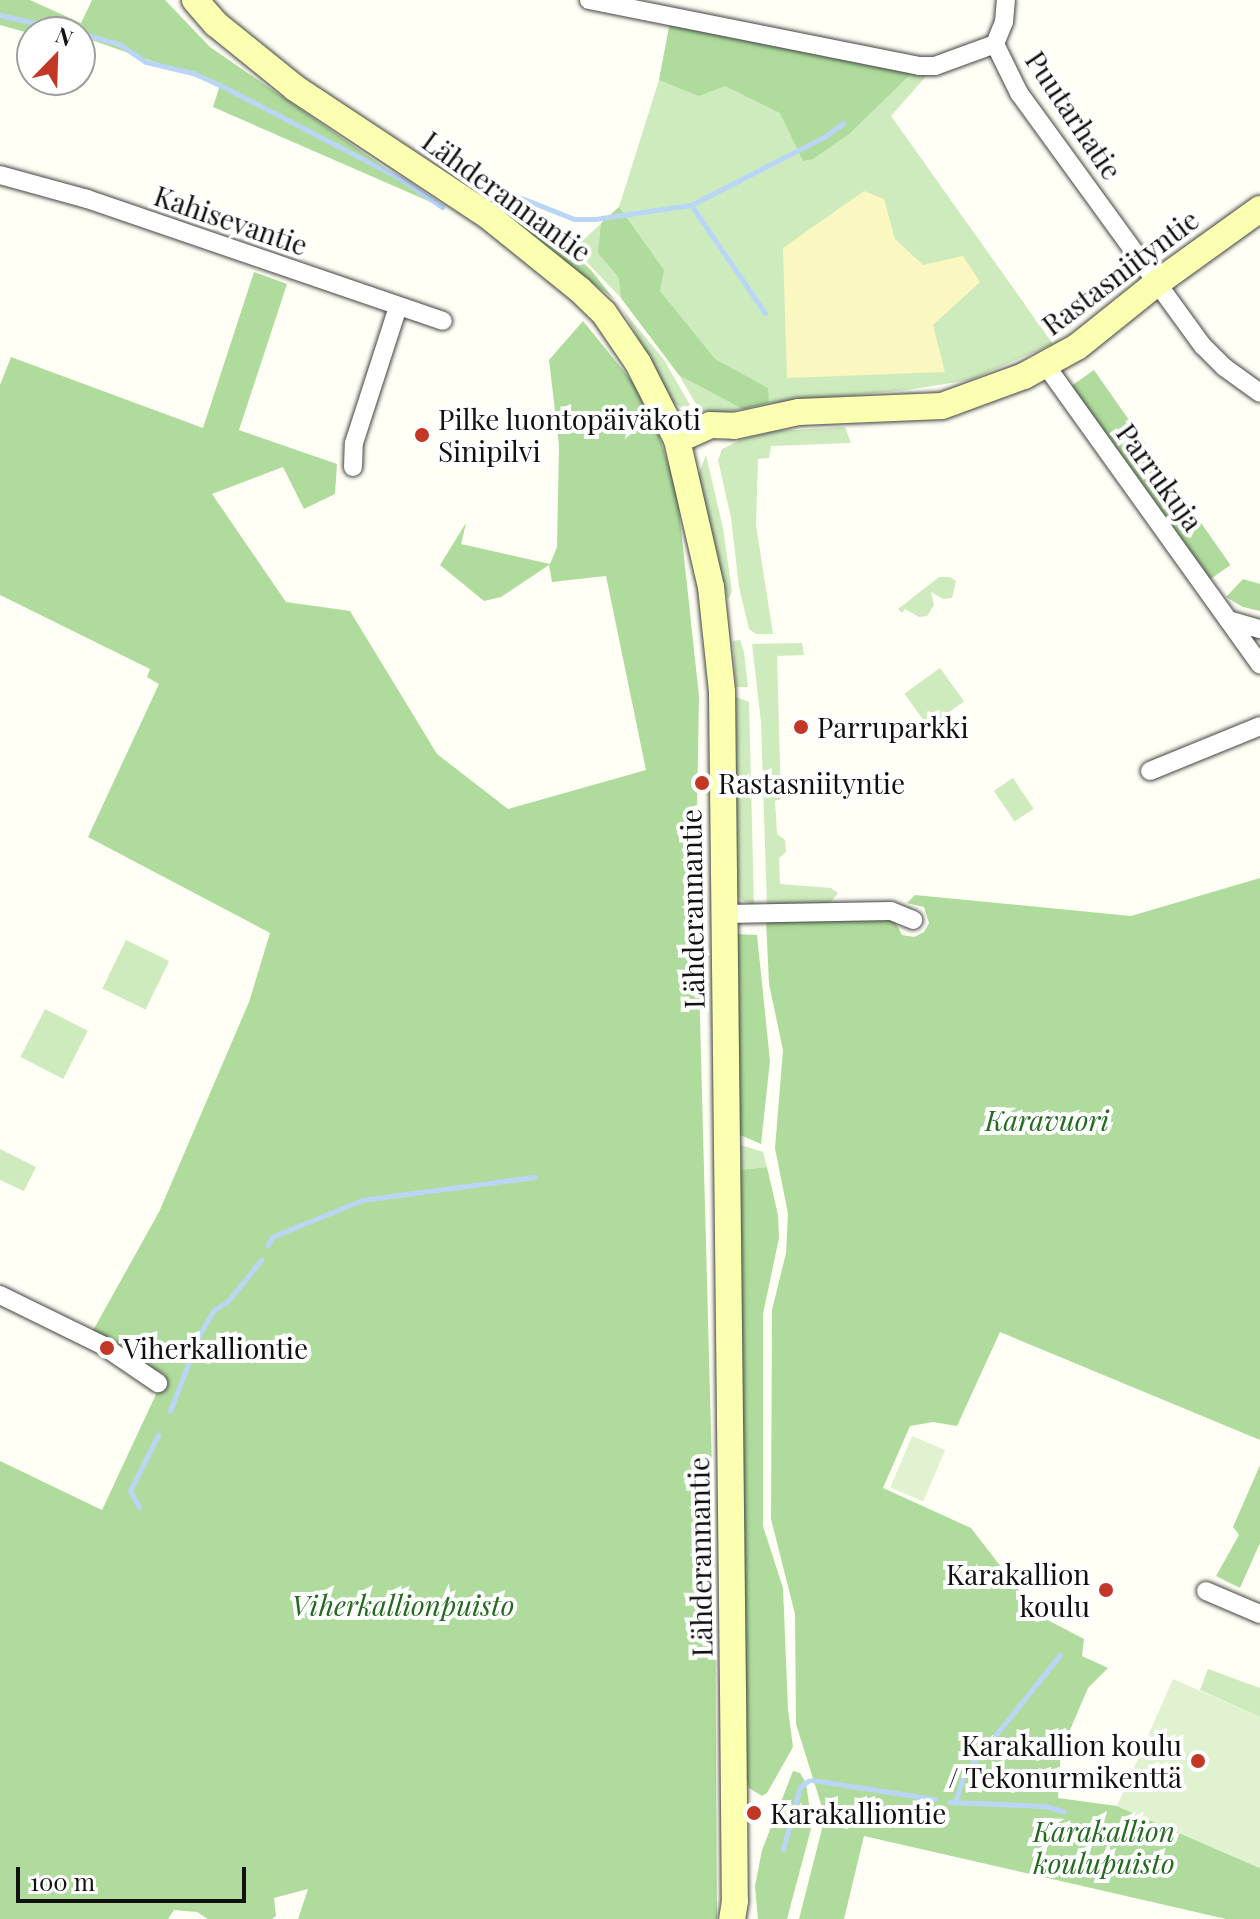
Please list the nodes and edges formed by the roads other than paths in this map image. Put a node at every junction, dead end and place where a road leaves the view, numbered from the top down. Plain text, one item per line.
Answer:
1 (195, 0) edge
2 (589, 0) edge
3 (1006, 0) edge
4 (995, 44) junction
5 (0, 175) edge
6 (1260, 209) edge
7 (1157, 283) junction
8 (398, 307) junction
9 (443, 321) dead end
10 (1047, 367) junction
11 (1260, 393) edge
12 (677, 440) junction
13 (353, 467) dead end
14 (1228, 620) junction
15 (1260, 629) edge
16 (1260, 665) edge
17 (1260, 726) edge
18 (1150, 771) dead end
19 (725, 914) junction
20 (913, 920) dead end
21 (0, 1295) edge
22 (158, 1383) dead end
23 (1206, 1591) dead end
24 (1260, 1614) edge
25 (735, 1913) edge

1 - 12 main road, Lähderannantie
2 - 4 street, Puutarhatie
3 - 4 street
4 - 7 street, Puutarhatie
5 - 8 street, Kahisevantie
6 - 7 main road, Rastasniityntie
7 - 10 main road, Rastasniityntie
7 - 11 street, Puutarhatie
8 - 9 street, Kahisevantie
8 - 13 street
10 - 12 main road, Rastasniityntie
10 - 14 street, Parrukuja
12 - 19 main road, Lähderannantie
14 - 15 street
14 - 16 street, Parrukuja
17 - 18 street
19 - 20 street
19 - 25 main road, Lähderannantie
21 - 22 street
23 - 24 street

